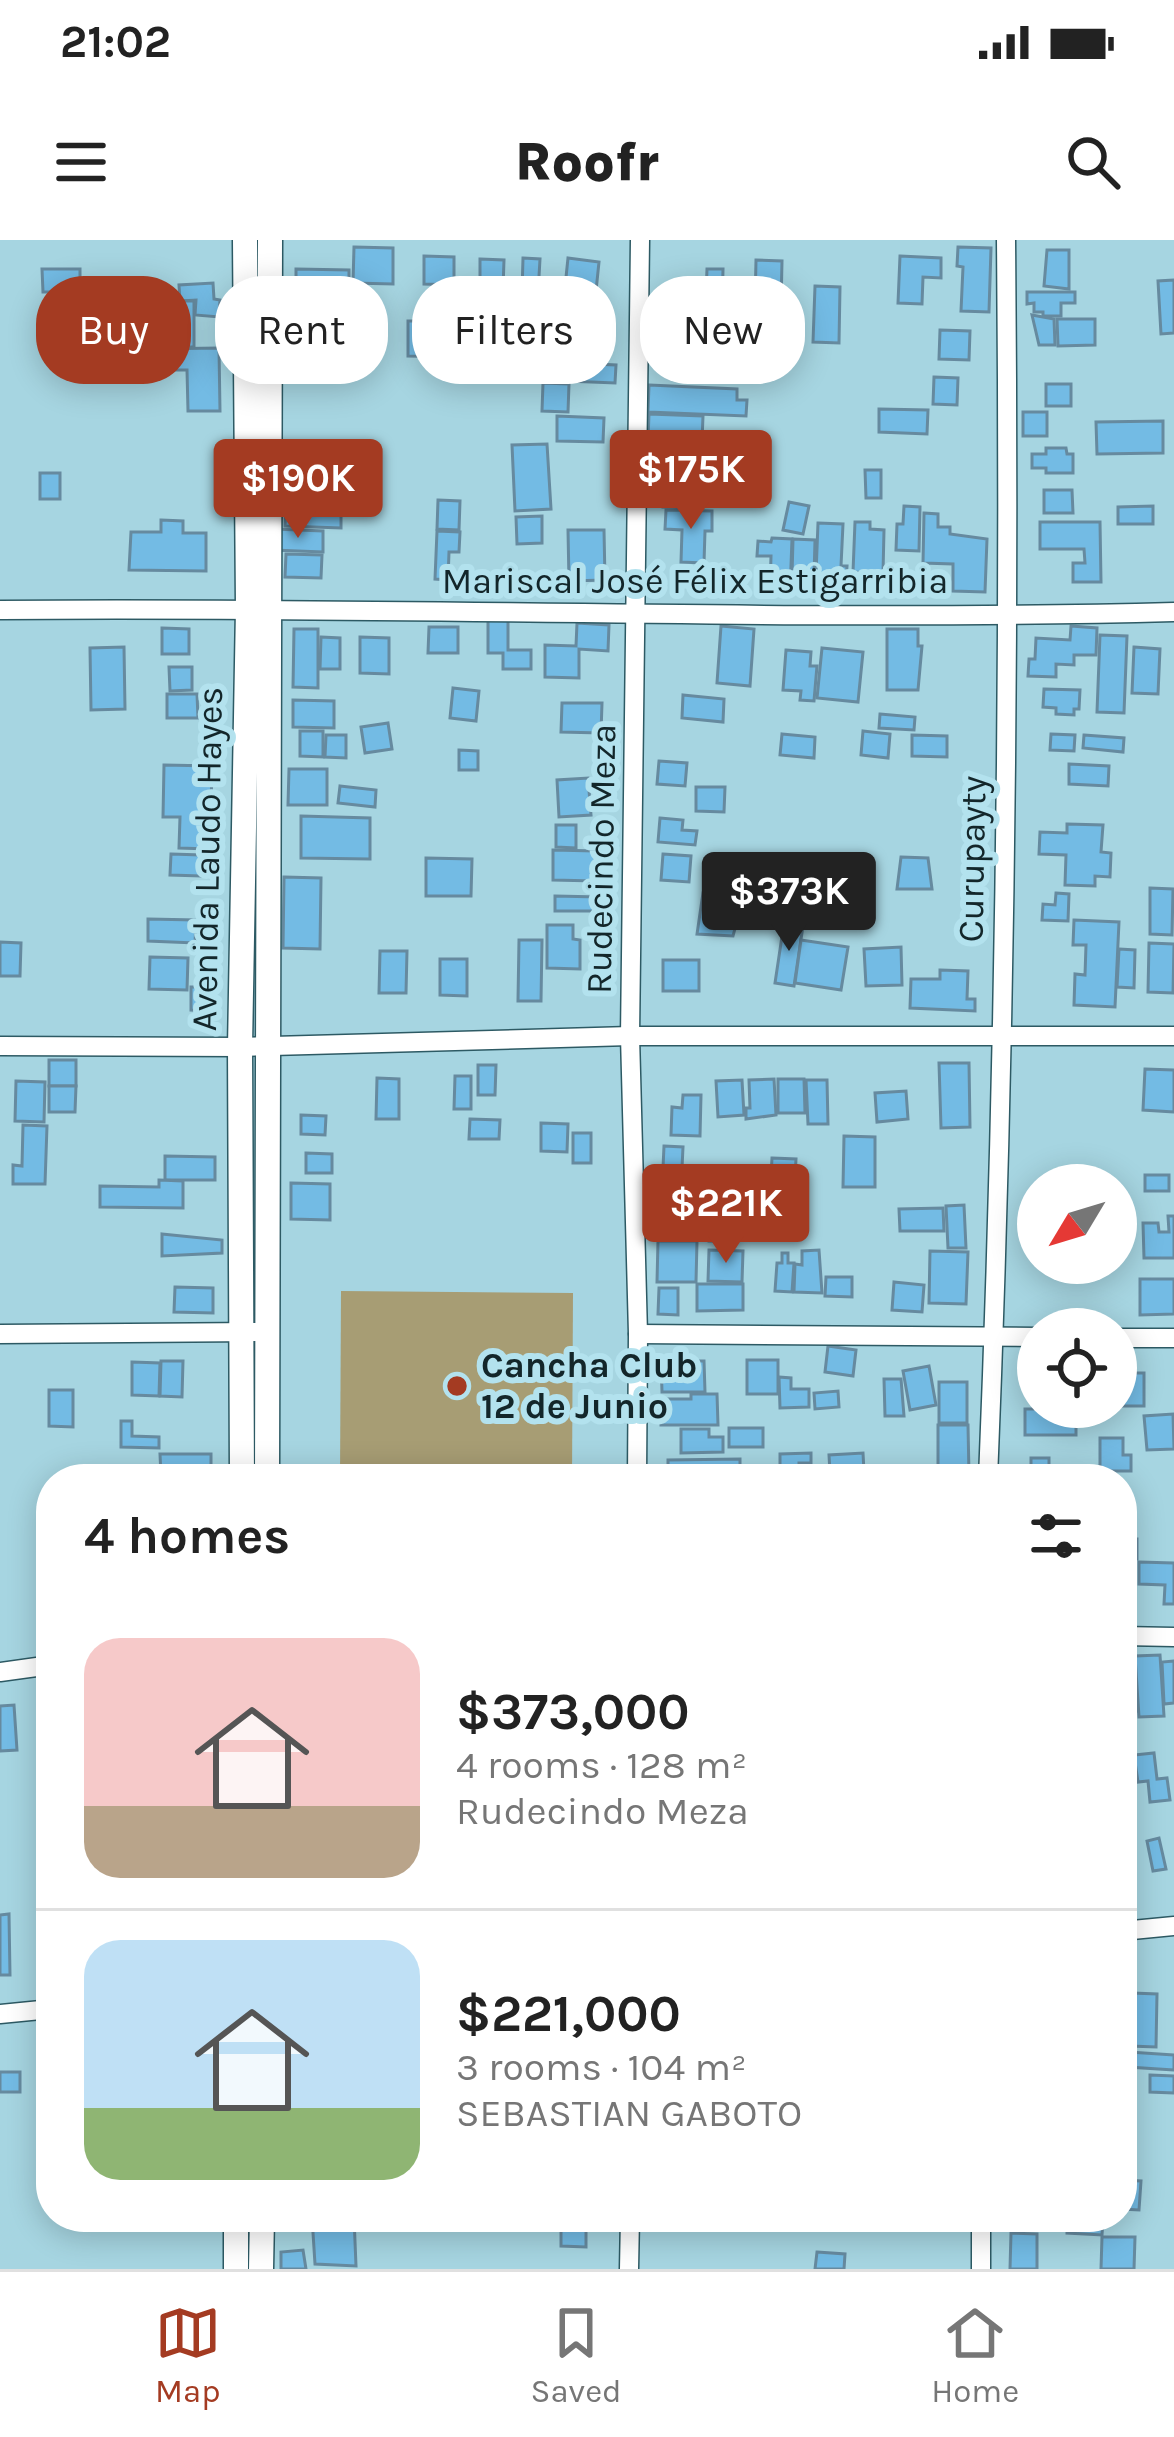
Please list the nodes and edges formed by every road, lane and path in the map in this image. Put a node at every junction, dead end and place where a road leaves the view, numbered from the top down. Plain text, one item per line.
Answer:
1 (245, 240) edge
2 (271, 240) edge
3 (640, 240) edge
4 (1006, 240) edge
5 (260, 609) junction
6 (0, 610) edge
7 (1174, 612) edge
8 (1010, 616) junction
9 (638, 617) junction
10 (630, 1036) junction
11 (1002, 1036) junction
12 (1174, 1036) edge
13 (0, 1046) edge
14 (268, 1046) junction
15 (240, 1047) junction
16 (0, 1334) edge
17 (255, 1334) junction
18 (638, 1334) junction
19 (994, 1337) junction
20 (1017, 1337) edge
21 (1137, 1338) edge
22 (1174, 1338) edge
23 (243, 1464) edge
24 (266, 1464) edge
25 (637, 1464) edge
26 (989, 1464) edge
27 (1137, 1636) edge
28 (1174, 1636) edge
29 (36, 1667) edge
30 (0, 1672) edge
31 (1174, 1926) edge
32 (1137, 1930) edge
33 (36, 2010) edge
34 (0, 2014) edge
35 (236, 2232) edge
36 (262, 2232) edge
37 (629, 2232) edge
38 (980, 2232) edge
39 (236, 2269) edge
40 (261, 2269) edge
41 (629, 2269) edge
42 (981, 2269) edge

1 - 5 street, Avenida Laudo Hayes
2 - 5 street, Avenida Laudo Hayes
3 - 9 street, Rudecindo Meza
4 - 8 street, Curupayty
5 - 6 street, Mariscal José Félix Estigarribia
5 - 9 street, Mariscal José Félix Estigarribia
5 - 14 street, Avenida Laudo Hayes
5 - 15 street, Avenida Laudo Hayes
7 - 8 street, Mariscal José Félix Estigarribia
8 - 9 street, Mariscal José Félix Estigarribia
8 - 11 street, Curupayty
9 - 10 street, Rudecindo Meza
10 - 11 street
10 - 14 street
10 - 18 street, Rudecindo Meza
11 - 12 street
11 - 19 street, Curupayty
13 - 15 street
14 - 15 street
14 - 17 street, Avenida Laudo Hayes
15 - 17 street, Avenida Laudo Hayes
16 - 17 street
17 - 23 street, Avenida Laudo Hayes
17 - 24 street, Avenida Laudo Hayes
18 - 19 street
18 - 25 street, Rudecindo Meza
19 - 20 street
19 - 26 street, Curupayty
21 - 22 street
27 - 28 street
29 - 30 street
31 - 32 street
33 - 34 street
35 - 39 street
36 - 40 street
37 - 41 street
38 - 42 street

